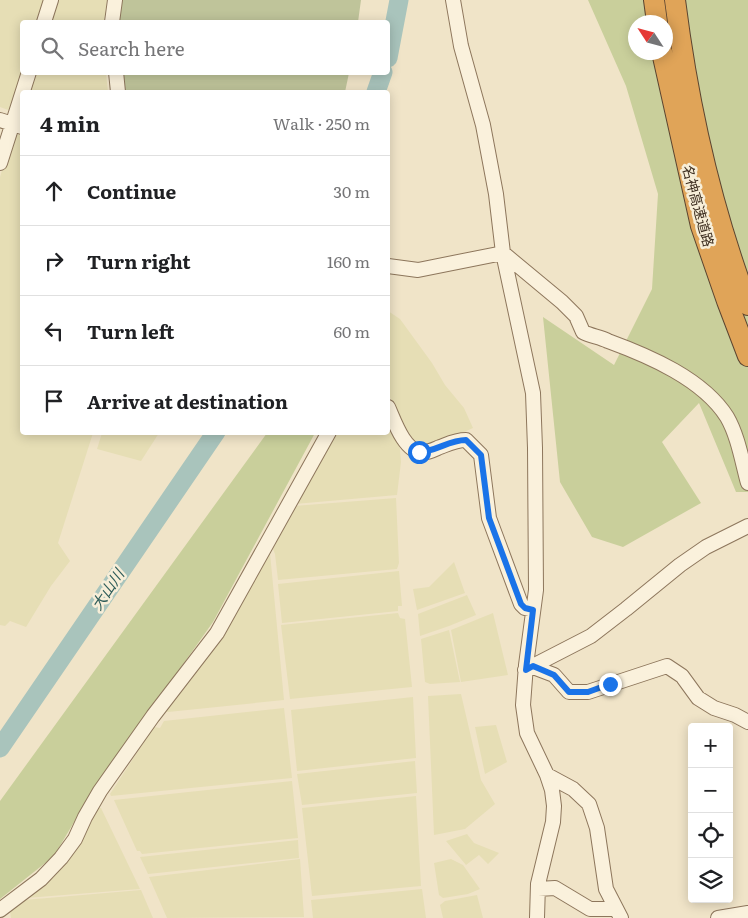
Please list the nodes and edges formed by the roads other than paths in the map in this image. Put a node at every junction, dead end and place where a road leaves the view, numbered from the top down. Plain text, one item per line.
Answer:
1 (52, 0) edge
2 (115, 0) edge
3 (453, 0) edge
4 (654, 0) edge
5 (675, 0) edge
6 (656, 15) edge
7 (45, 20) edge
8 (112, 20) edge
9 (664, 60) edge
10 (28, 75) edge
11 (116, 75) edge
12 (23, 90) edge
13 (118, 90) edge
14 (20, 100) edge
15 (12, 124) edge
16 (0, 163) edge
17 (503, 253) junction
18 (390, 266) edge
19 (748, 305) edge
20 (748, 356) edge
21 (390, 411) edge
22 (327, 435) edge
23 (748, 483) edge
24 (748, 526) edge
25 (533, 610) junction
26 (529, 668) junction
27 (748, 722) edge
28 (547, 775) junction
29 (538, 888) junction
30 (0, 910) edge
31 (748, 913) edge
32 (618, 914) edge
33 (537, 918) edge
34 (718, 918) edge

1 - 7 street
2 - 8 street
3 - 17 street
4 - 6 highway
5 - 19 highway, 名神高速道路
9 - 20 highway, 名神高速道路
10 - 12 street
11 - 13 street
14 - 15 street
15 - 16 street
17 - 18 street
17 - 23 street
17 - 25 street
21 - 25 street
22 - 30 street
24 - 26 street
25 - 26 street
26 - 27 street
26 - 28 street
28 - 29 street
28 - 32 street
29 - 32 street
29 - 33 street
31 - 34 street

